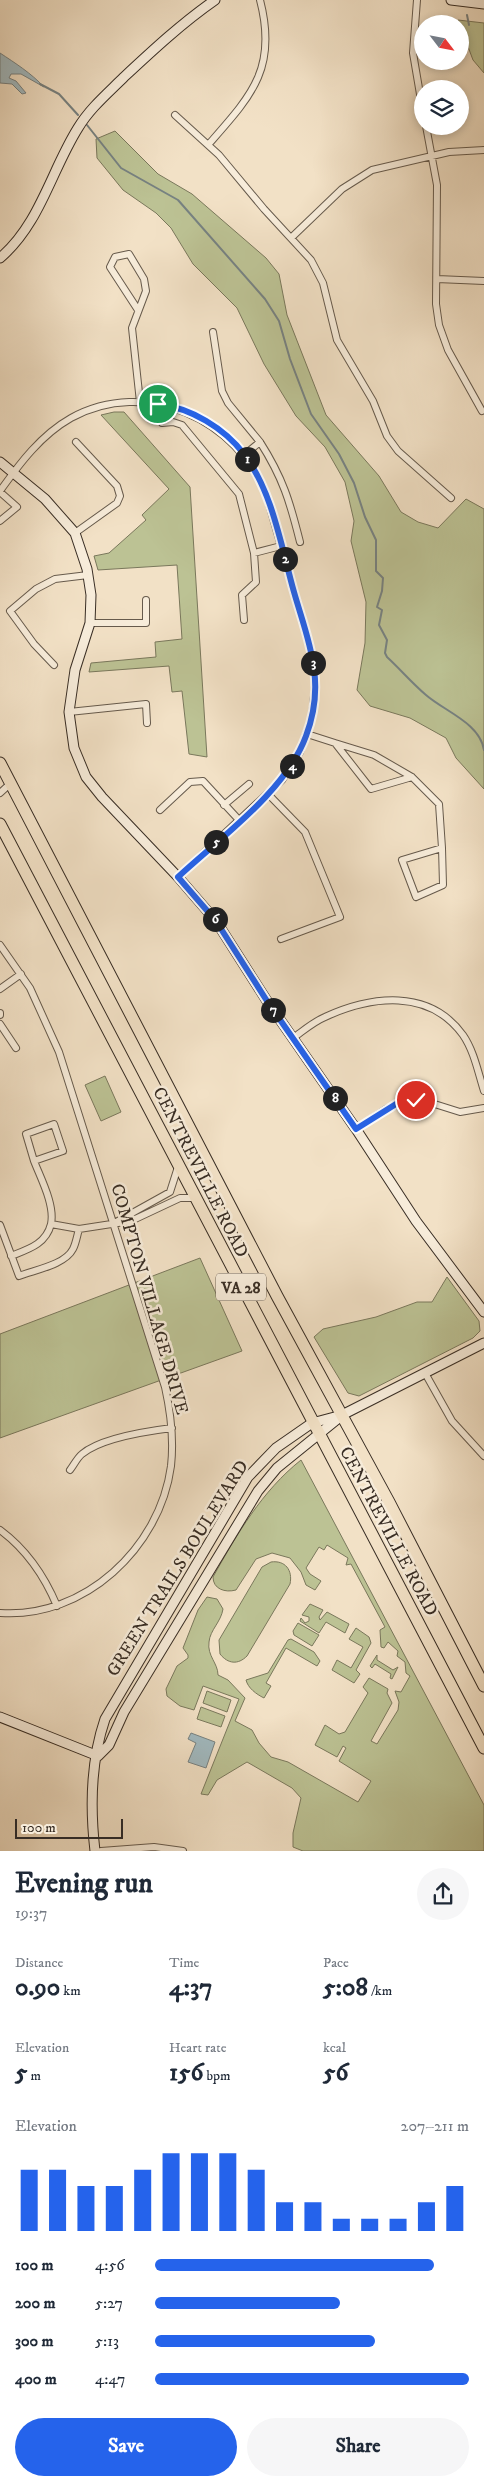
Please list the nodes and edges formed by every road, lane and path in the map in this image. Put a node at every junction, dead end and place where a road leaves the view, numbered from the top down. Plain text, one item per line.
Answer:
1 (214, 0) edge
2 (260, 0) edge
3 (417, 0) edge
4 (451, 0) edge
5 (484, 4) edge
6 (418, 80) edge
7 (175, 115) dead end
8 (428, 135) edge
9 (208, 145) junction
10 (484, 150) edge
11 (432, 156) junction
12 (292, 237) junction
13 (0, 258) edge
14 (437, 280) junction
15 (484, 281) edge
16 (138, 310) junction
17 (213, 332) dead end
18 (140, 402) junction
19 (482, 412) dead end
20 (162, 423) dead end
21 (76, 442) dead end
22 (260, 442) junction
23 (244, 455) junction
24 (0, 462) edge
25 (13, 473) junction
26 (0, 492) edge
27 (451, 498) dead end
28 (0, 521) edge
29 (75, 533) junction
30 (300, 542) dead end
31 (281, 546) junction
32 (254, 553) junction
33 (88, 575) junction
34 (146, 600) dead end
35 (244, 620) dead end
36 (90, 623) junction
37 (54, 665) dead end
38 (69, 712) junction
39 (147, 723) dead end
40 (307, 734) junction
41 (334, 743) junction
42 (0, 763) edge
43 (412, 777) junction
44 (249, 784) dead end
45 (5, 785) edge
46 (0, 793) edge
47 (268, 794) junction
48 (224, 805) junction
49 (160, 810) dead end
50 (240, 820) junction
51 (0, 824) edge
52 (442, 848) junction
53 (178, 877) junction
54 (280, 939) dead end
55 (0, 945) edge
56 (21, 974) junction
57 (0, 989) edge
58 (0, 1024) edge
59 (293, 1038) junction
60 (16, 1048) dead end
61 (484, 1091) edge
62 (484, 1108) edge
63 (356, 1129) junction
64 (34, 1161) junction
65 (178, 1167) junction
66 (194, 1198) junction
67 (51, 1224) junction
68 (113, 1224) junction
69 (0, 1225) edge
70 (79, 1230) junction
71 (11, 1256) junction
72 (484, 1312) edge
73 (484, 1343) edge
74 (425, 1373) junction
75 (342, 1415) junction
76 (312, 1422) junction
77 (172, 1428) junction
78 (319, 1436) junction
79 (484, 1456) edge
80 (70, 1470) dead end
81 (0, 1530) edge
82 (56, 1606) junction
83 (0, 1613) edge
84 (484, 1686) edge
85 (0, 1717) edge
86 (484, 1748) edge
87 (98, 1756) junction
88 (95, 1851) edge
89 (101, 1851) edge
90 (183, 1851) edge

1 - 13 street
2 - 9 street
3 - 6 street
4 - 5 street
7 - 9 street
8 - 11 street
9 - 12 street
10 - 11 street
11 - 12 street
11 - 14 street
12 - 27 street
14 - 15 street
14 - 19 street
16 - 16 street
16 - 18 street
17 - 22 street
18 - 23 street
18 - 25 street
20 - 32 street
21 - 29 street
22 - 23 street
22 - 30 street
23 - 31 street
24 - 25 street
25 - 26 street
25 - 29 street
26 - 28 street
29 - 33 street
31 - 32 street
31 - 40 street
32 - 35 street
33 - 36 street
33 - 37 street
34 - 36 street
36 - 38 street
38 - 39 street
38 - 53 street
40 - 41 street
40 - 47 street
41 - 43 street
41 - 43 street
42 - 45 highway, CENTREVILLE ROAD / VA 28
43 - 52 street
44 - 48 street
45 - 46 street
45 - 75 highway, CENTREVILLE ROAD / VA 28
47 - 50 street
47 - 54 street
48 - 49 street
48 - 50 street
50 - 53 street
51 - 65 highway, CENTREVILLE ROAD / VA 28
52 - 52 street
53 - 59 street
55 - 56 street, COMPTON VILLAGE DRIVE
56 - 57 street
56 - 68 street, COMPTON VILLAGE DRIVE
58 - 60 street
59 - 61 street
59 - 63 street
62 - 63 street
63 - 72 street
64 - 64 street
64 - 67 street
65 - 66 highway, CENTREVILLE ROAD / VA 28
65 - 68 street
66 - 68 street
66 - 76 highway, CENTREVILLE ROAD / VA 28
67 - 70 street
67 - 71 street
68 - 70 street
68 - 77 street, COMPTON VILLAGE DRIVE
69 - 71 street
70 - 71 street
73 - 74 street
74 - 75 street
74 - 79 street
75 - 76 street, GREEN TRAILS BOULEVARD
75 - 78 street, GREEN TRAILS BOULEVARD
75 - 84 highway, CENTREVILLE ROAD / VA 28
76 - 78 highway, CENTREVILLE ROAD / VA 28
76 - 87 street, GREEN TRAILS BOULEVARD
77 - 80 street
77 - 82 street, COMPTON VILLAGE DRIVE
78 - 86 highway, CENTREVILLE ROAD / VA 28
78 - 87 street, GREEN TRAILS BOULEVARD
81 - 82 street
82 - 83 street, COMPTON VILLAGE DRIVE
85 - 87 street
87 - 88 street, GREEN TRAILS BOULEVARD
89 - 90 street

